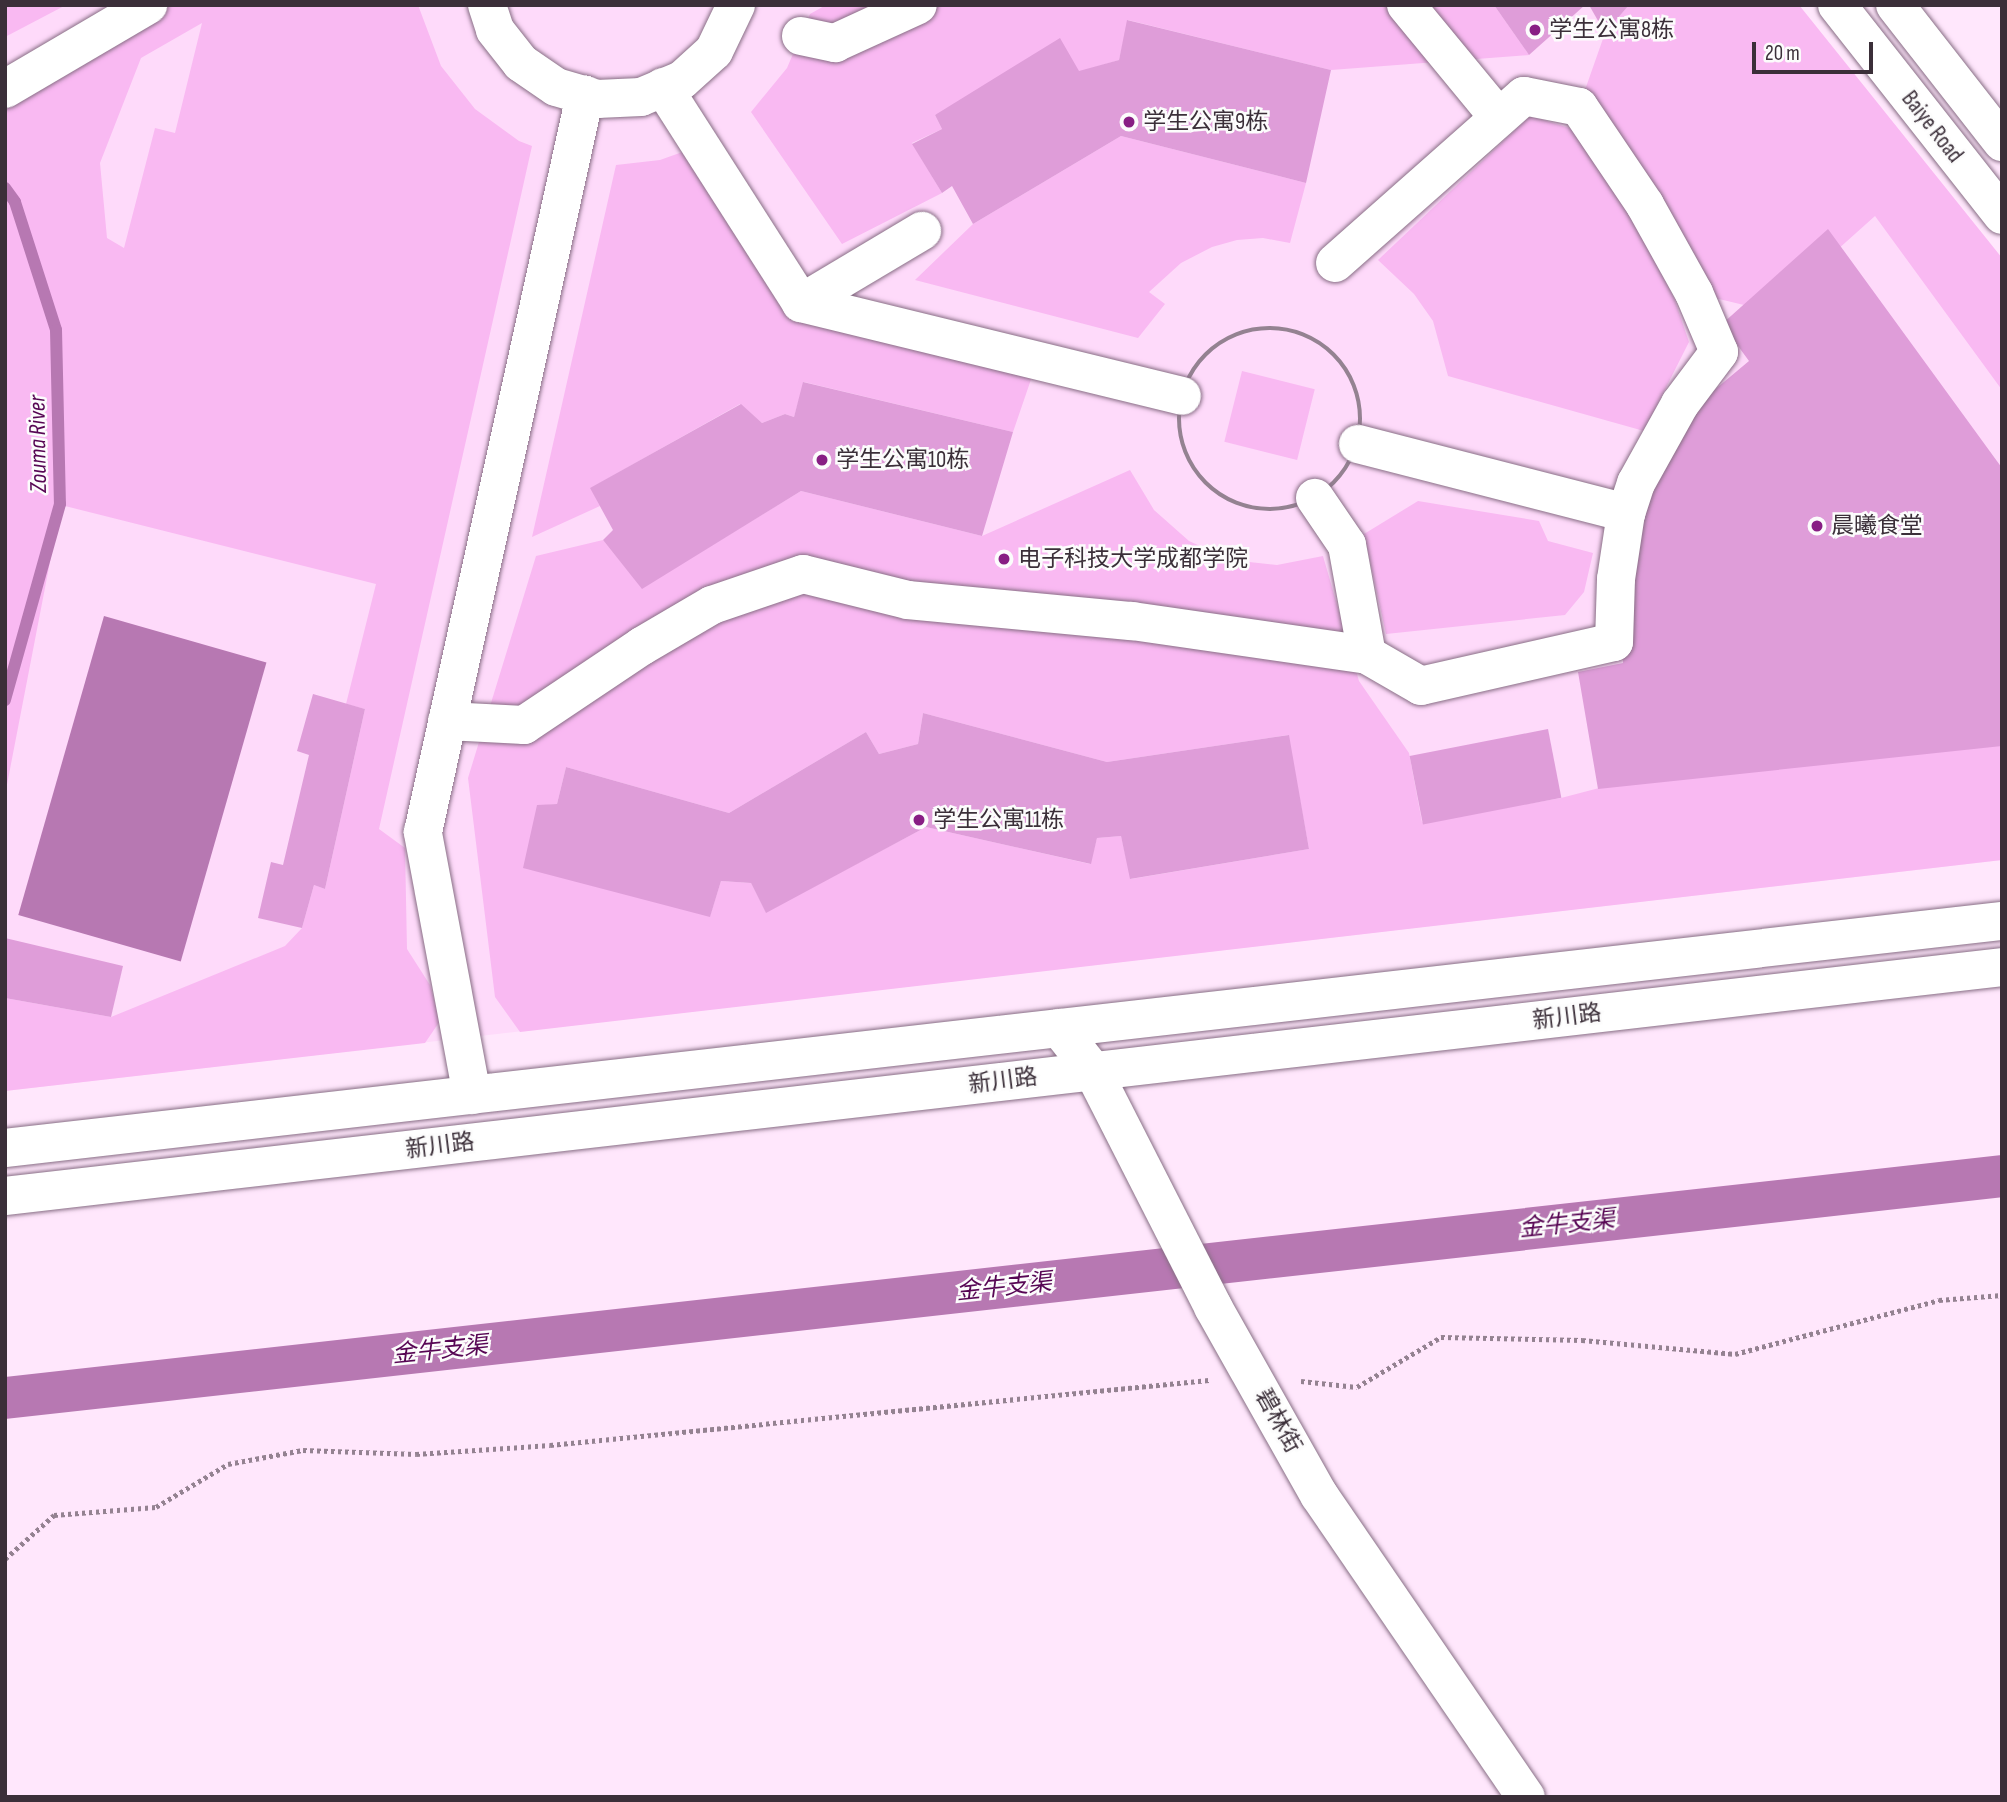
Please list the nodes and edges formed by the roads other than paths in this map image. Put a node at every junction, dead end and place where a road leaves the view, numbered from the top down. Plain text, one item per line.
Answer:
1 (148, 5) edge
2 (487, 5) edge
3 (736, 5) edge
4 (918, 5) edge
5 (1406, 5) edge
6 (1837, 5) edge
7 (1895, 5) edge
8 (801, 36) dead end
9 (663, 87) junction
10 (5, 89) edge
11 (585, 95) junction
12 (1499, 118) junction
13 (2002, 142) edge
14 (2002, 215) edge
15 (922, 231) dead end
16 (1335, 263) dead end
17 (801, 303) junction
18 (1182, 396) road end
19 (1359, 444) road end
20 (1315, 498) road end
21 (1626, 513) junction
22 (1367, 655) junction
23 (447, 720) junction
24 (2002, 921) edge
25 (2002, 967) edge
26 (1059, 1028) junction
27 (1093, 1071) junction
28 (472, 1095) junction
29 (5, 1147) edge
30 (5, 1196) edge
31 (1526, 1797) edge

1 - 10 main road
2 - 11 main road
3 - 9 main road
4 - 8 main road
5 - 12 main road
6 - 14 main road, Baiye Road
7 - 13 main road, Baiye Road
9 - 11 main road
9 - 17 main road
11 - 23 main road
12 - 16 main road
12 - 21 main road
15 - 17 main road
17 - 18 main road
19 - 21 main road
20 - 22 main road
21 - 22 main road
22 - 23 main road
23 - 28 main road
24 - 26 main road, 新川路
25 - 27 main road, 新川路
26 - 27 main road, 碧林街
26 - 28 main road, 新川路
27 - 30 main road, 新川路
27 - 31 main road, 碧林街
28 - 29 main road, 新川路

